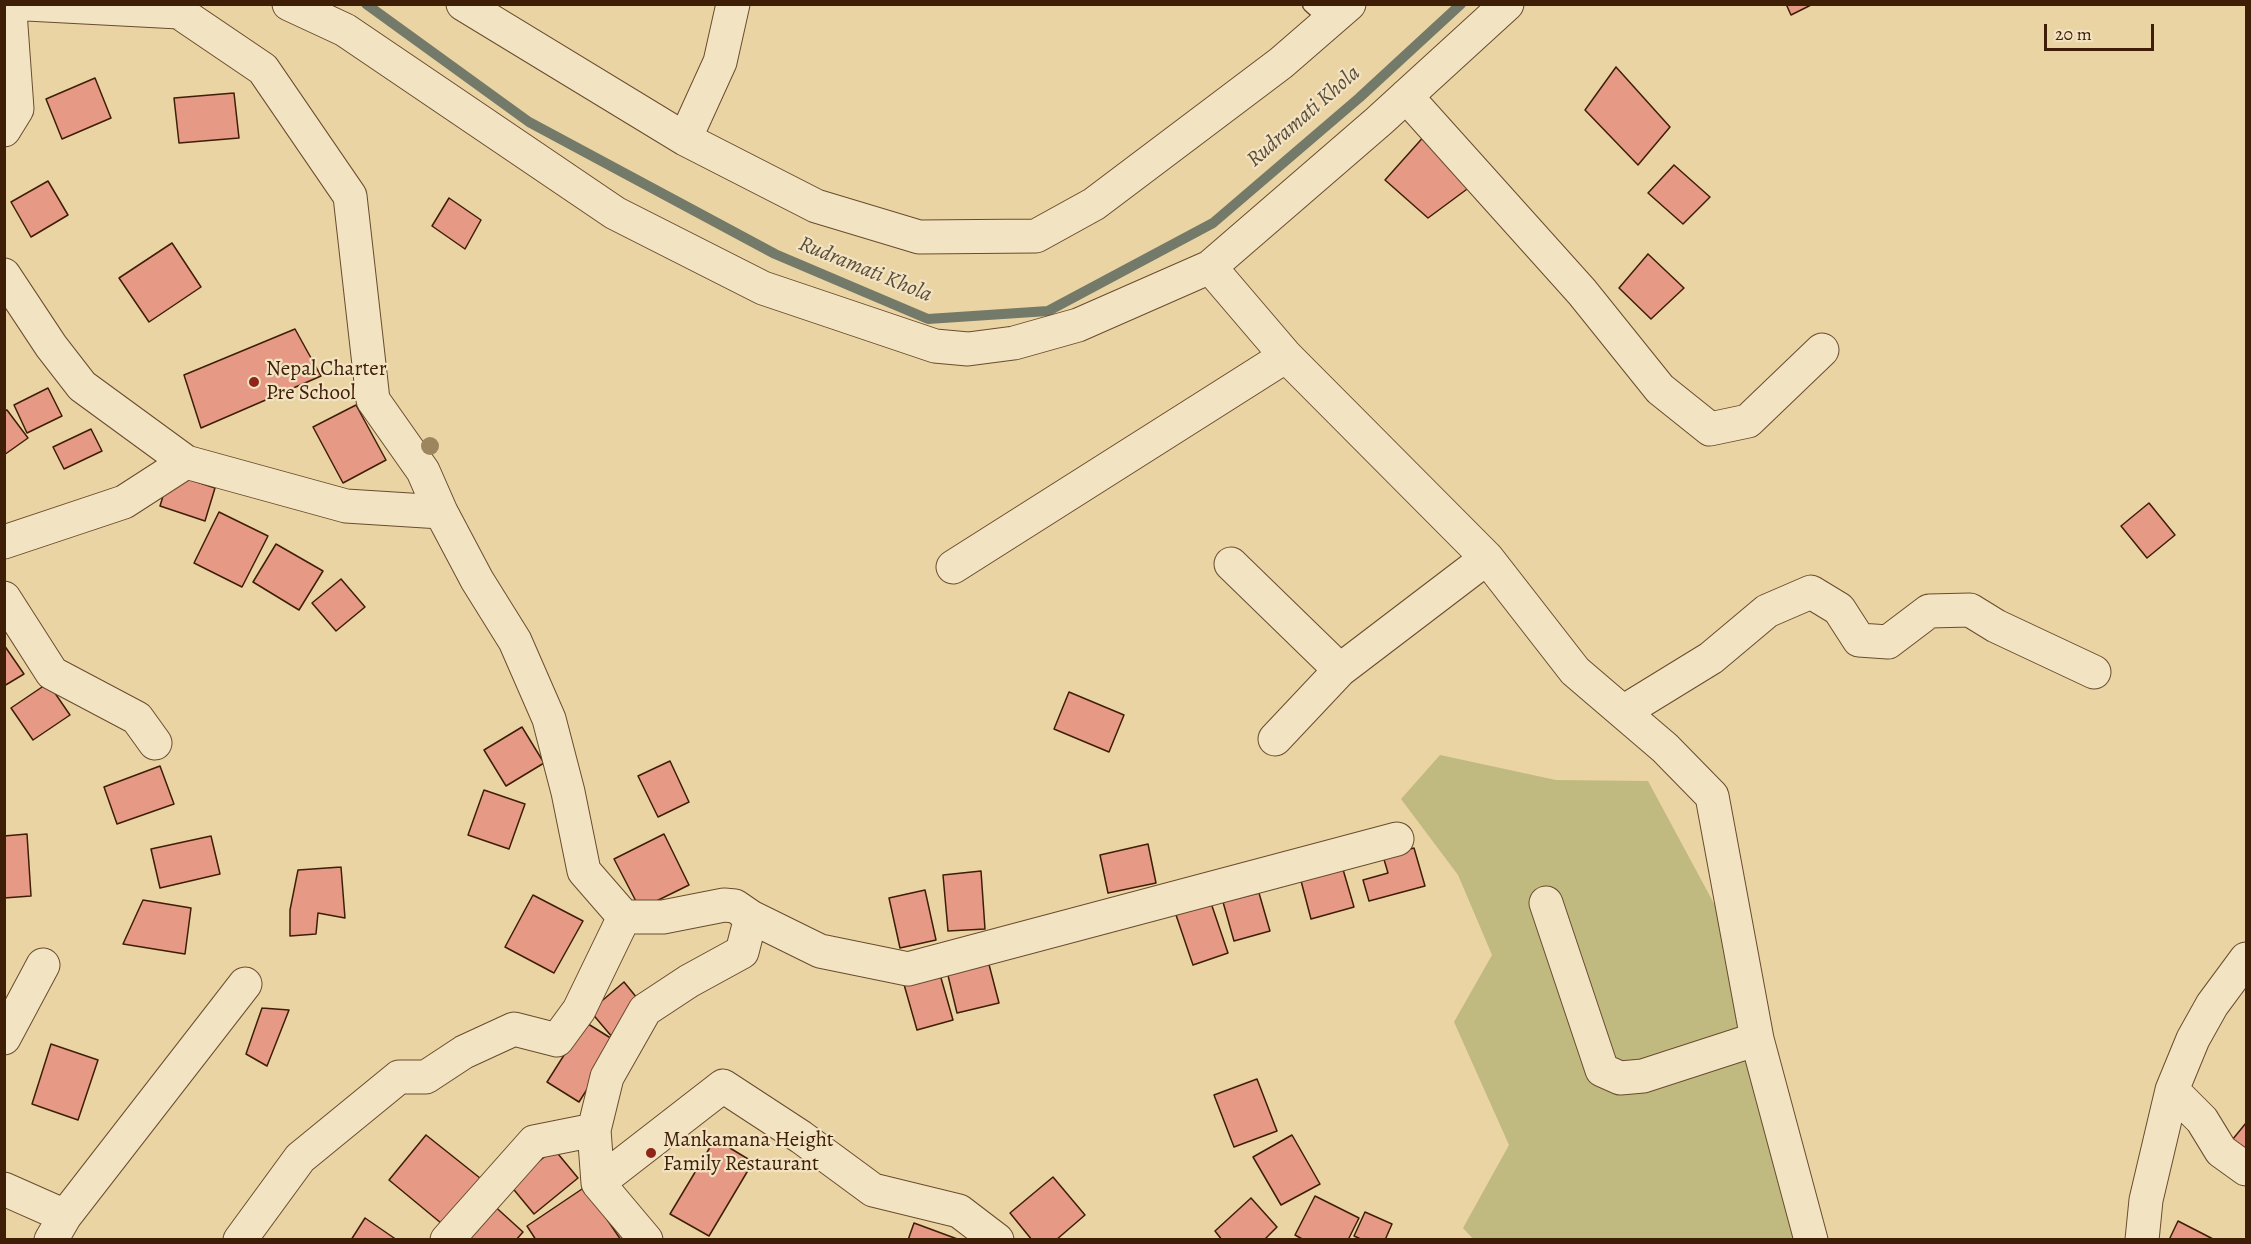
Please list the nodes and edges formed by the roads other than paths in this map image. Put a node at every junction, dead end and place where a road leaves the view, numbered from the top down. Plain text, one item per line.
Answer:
1 (289, 4) edge
2 (463, 4) edge
3 (733, 4) edge
4 (1507, 4) edge
5 (180, 8) edge
6 (17, 9) edge
7 (1330, 10) edge
8 (1406, 96) junction
9 (4, 130) edge
10 (685, 139) junction
11 (1209, 267) junction
12 (4, 275) edge
13 (1822, 350) dead end
14 (1286, 356) junction
15 (186, 462) junction
16 (441, 512) junction
17 (4, 542) edge
18 (1487, 558) junction
19 (1231, 564) dead end
20 (953, 567) dead end
21 (4, 598) edge
22 (1340, 670) junction
23 (2094, 672) dead end
24 (1623, 712) junction
25 (1275, 739) dead end
26 (155, 743) dead end
27 (1397, 839) dead end
28 (1546, 903) dead end
29 (624, 917) junction
30 (751, 917) junction
31 (2247, 959) edge
32 (43, 965) dead end
33 (245, 984) dead end
34 (4, 1038) edge
35 (1757, 1039) junction
36 (2172, 1090) junction
37 (594, 1130) junction
38 (2247, 1169) edge
39 (598, 1183) junction
40 (4, 1188) edge
41 (58, 1228) edge
42 (240, 1239) edge
43 (447, 1239) edge
44 (646, 1239) edge
45 (996, 1239) edge
46 (1811, 1239) edge
47 (2142, 1239) edge

1 - 11 street
2 - 10 street
3 - 10 street
4 - 8 street
5 - 6 street
5 - 16 street
6 - 9 street
7 - 10 street
8 - 11 street
8 - 13 street
11 - 14 street
12 - 15 street
14 - 18 street
14 - 20 street
15 - 16 street
15 - 17 street
16 - 29 street
18 - 22 street
18 - 24 street
19 - 22 street
21 - 26 street
22 - 25 street
23 - 24 street
24 - 35 street
27 - 30 street
28 - 35 street
29 - 30 street
29 - 42 street
30 - 37 street
31 - 36 street
32 - 34 street
33 - 41 street
35 - 46 street
36 - 38 street
36 - 47 street
37 - 39 street
37 - 43 street
39 - 44 street
39 - 45 street
40 - 41 street

